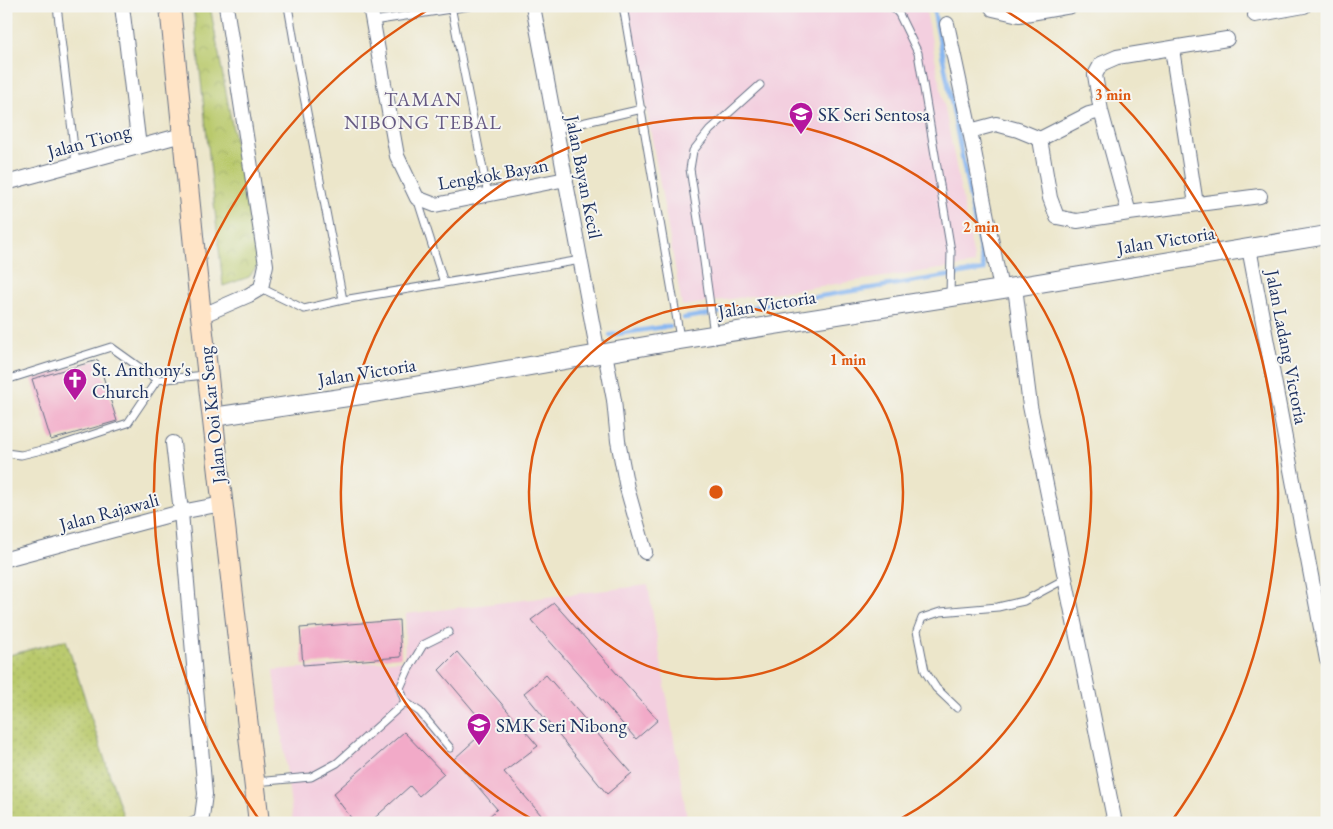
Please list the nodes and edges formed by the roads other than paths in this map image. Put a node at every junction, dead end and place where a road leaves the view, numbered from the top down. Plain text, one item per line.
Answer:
1 (57, 6) edge
2 (122, 6) edge
3 (170, 6) edge
4 (226, 6) edge
5 (288, 6) edge
6 (370, 6) edge
7 (470, 6) edge
8 (533, 6) edge
9 (623, 6) edge
10 (892, 6) edge
11 (1071, 6) edge
12 (1304, 6) edge
13 (451, 8) edge
14 (992, 8) edge
15 (1255, 15) dead end
16 (373, 21) junction
17 (947, 24) dead end
18 (1227, 39) dead end
19 (1172, 49) junction
20 (760, 85) dead end
21 (642, 109) junction
22 (1101, 111) junction
23 (556, 129) junction
24 (970, 131) junction
25 (182, 136) junction
26 (1040, 139) junction
27 (139, 147) junction
28 (76, 164) junction
29 (566, 180) junction
30 (6, 183) edge
31 (488, 195) junction
32 (1260, 196) dead end
33 (418, 198) junction
34 (1196, 204) junction
35 (1129, 213) junction
36 (1327, 235) edge
37 (1249, 248) junction
38 (581, 260) junction
39 (444, 283) junction
40 (261, 288) junction
41 (1008, 288) junction
42 (950, 290) junction
43 (343, 300) junction
44 (201, 316) junction
45 (713, 328) junction
46 (680, 340) junction
47 (602, 353) junction
48 (208, 375) junction
49 (6, 380) edge
50 (157, 380) junction
51 (213, 417) junction
52 (173, 443) dead end
53 (6, 454) edge
54 (222, 504) junction
55 (181, 512) junction
56 (645, 552) dead end
57 (6, 559) edge
58 (1065, 579) junction
59 (449, 632) dead end
60 (1327, 660) edge
61 (405, 702) junction
62 (957, 708) dead end
63 (450, 748) dead end
64 (255, 782) junction
65 (202, 817) joint
66 (189, 823) edge
67 (259, 823) edge
68 (1115, 823) edge

1 - 28 lane
2 - 27 street
3 - 25 main road, Jalan Ooi Kar Seng
4 - 40 street
5 - 43 lane
6 - 16 street, Lengkok Bayan
7 - 13 lane
8 - 23 street, Jalan Bayan Kecil
9 - 21 lane
10 - 42 lane
11 - 14 street
12 - 15 street
13 - 16 lane
13 - 31 lane
16 - 33 street, Lengkok Bayan
17 - 24 street
18 - 19 street
19 - 22 street
19 - 34 street
20 - 45 lane
21 - 23 lane
21 - 46 lane
22 - 26 street
22 - 35 street
23 - 29 street, Jalan Bayan Kecil
24 - 26 street
24 - 41 street
25 - 27 street, Jalan Tiong
25 - 44 main road, Jalan Ooi Kar Seng
26 - 35 street
27 - 28 street, Jalan Tiong
28 - 30 street, Jalan Tiong
29 - 31 street, Lengkok Bayan
29 - 38 street, Jalan Bayan Kecil
31 - 33 street, Lengkok Bayan
32 - 34 street
33 - 39 lane
34 - 35 street
36 - 37 street, Jalan Victoria
37 - 41 street, Jalan Victoria
37 - 60 street, Jalan Ladang Victoria
38 - 39 lane
38 - 47 street, Jalan Bayan Kecil
39 - 43 lane
40 - 43 lane
40 - 44 street
41 - 42 street, Jalan Victoria
41 - 58 street
42 - 45 street, Jalan Victoria
44 - 48 main road, Jalan Ooi Kar Seng
45 - 46 street, Jalan Victoria
46 - 47 street, Jalan Victoria
47 - 51 street, Jalan Victoria
47 - 56 street, Jalan Bayan Kecil
48 - 50 lane
48 - 51 main road, Jalan Ooi Kar Seng
49 - 50 lane
50 - 53 lane
51 - 54 main road, Jalan Ooi Kar Seng
52 - 55 street
54 - 55 street, Jalan Rajawali
54 - 64 main road, Jalan Ooi Kar Seng
55 - 57 street, Jalan Rajawali
55 - 65 street
58 - 62 lane
58 - 68 street
59 - 61 lane
61 - 63 lane
61 - 64 lane
64 - 67 main road, Jalan Ooi Kar Seng
65 - 66 lane

